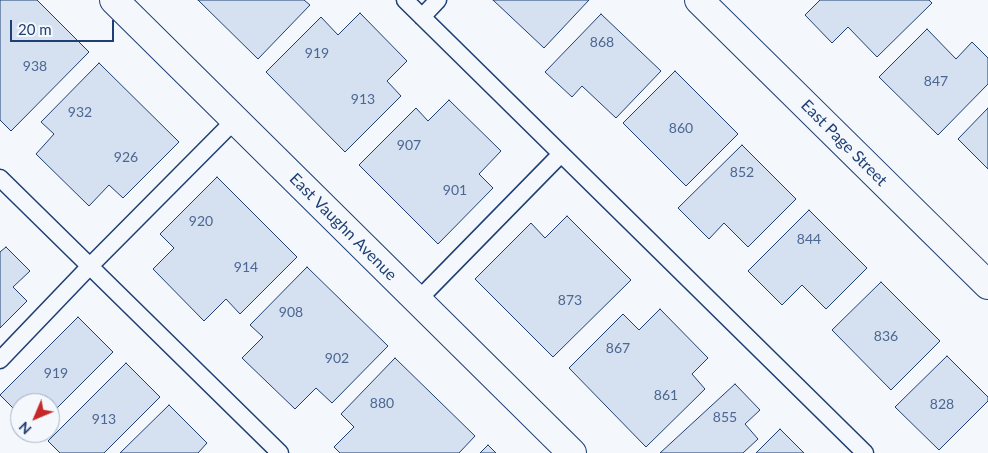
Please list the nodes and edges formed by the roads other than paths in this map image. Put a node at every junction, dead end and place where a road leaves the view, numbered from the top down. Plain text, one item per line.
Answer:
1 (114, 0) edge
2 (405, 0) edge
3 (438, 0) edge
4 (699, 0) edge
5 (422, 17) junction
6 (235, 120) junction
7 (561, 154) junction
8 (0, 178) edge
9 (90, 266) junction
10 (988, 285) edge
11 (417, 301) junction
12 (0, 360) edge
13 (280, 453) edge
14 (572, 453) edge
15 (865, 453) edge

1 - 6 street, East Vaughn Avenue
2 - 5 lane
3 - 5 lane
4 - 10 street, East Page Street
5 - 7 lane
6 - 9 lane
6 - 11 street, East Vaughn Avenue
7 - 11 lane
7 - 15 lane
8 - 9 lane
9 - 12 lane
9 - 13 lane
11 - 14 street, East Vaughn Avenue

